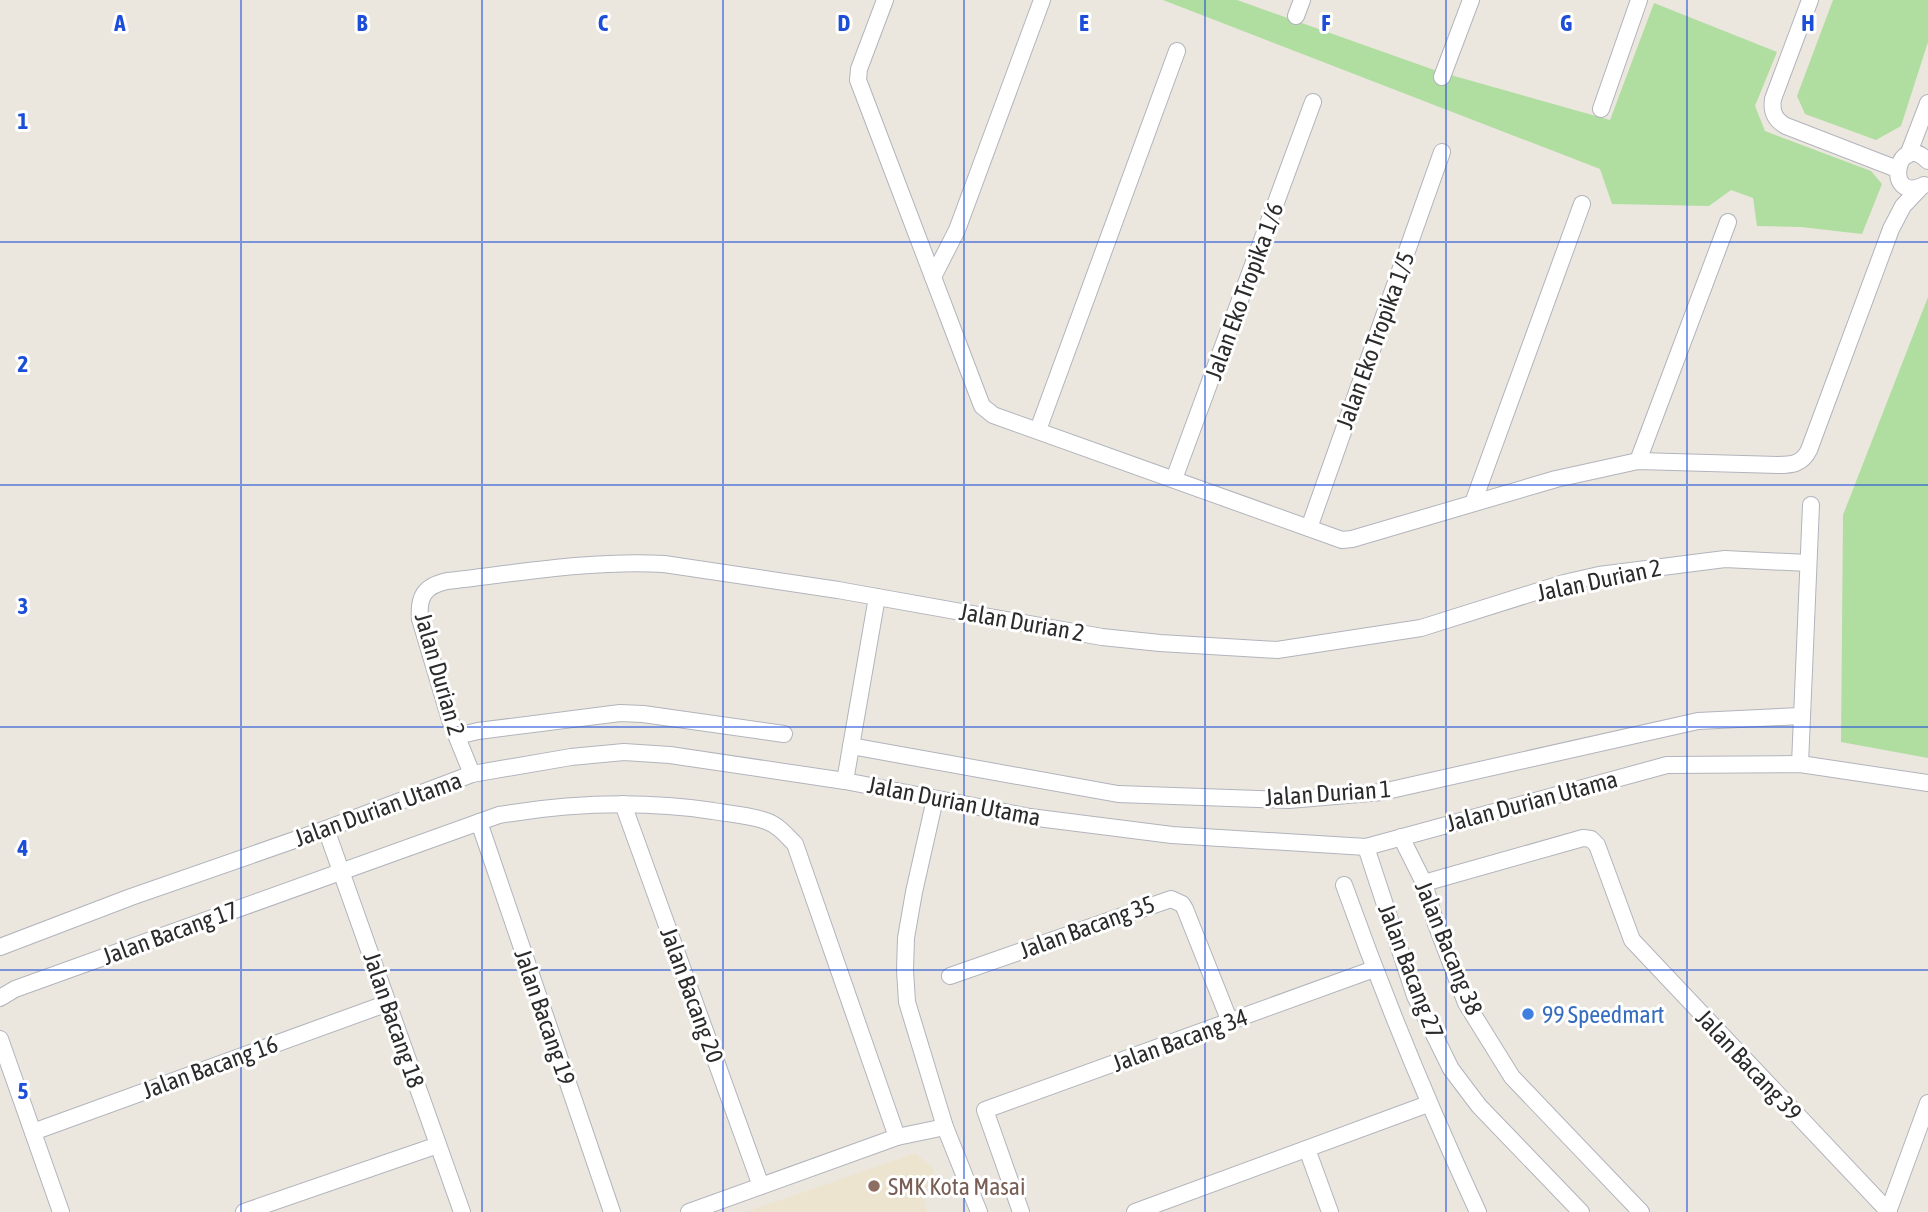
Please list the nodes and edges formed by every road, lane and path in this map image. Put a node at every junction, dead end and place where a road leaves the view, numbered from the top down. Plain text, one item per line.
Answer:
1 (885, 0) edge
2 (1042, 0) edge
3 (1471, 0) edge
4 (1639, 0) edge
5 (1810, 0) edge
6 (1177, 51) dead end
7 (1442, 77) dead end
8 (1313, 102) dead end
9 (1928, 103) edge
10 (1601, 109) dead end
11 (1442, 152) dead end
12 (1908, 155) junction
13 (1928, 161) edge
14 (1898, 173) junction
15 (1925, 184) edge
16 (1582, 204) dead end
17 (1728, 222) dead end
18 (1891, 229) junction
19 (933, 277) junction
20 (1038, 430) junction
21 (1638, 461) junction
22 (1174, 479) junction
23 (1473, 503) junction
24 (1811, 505) dead end
25 (1309, 528) junction
26 (1808, 563) junction
27 (877, 597) junction
28 (1801, 716) junction
29 (784, 734) dead end
30 (457, 736) junction
31 (851, 746) junction
32 (1800, 764) junction
33 (472, 774) junction
34 (845, 781) junction
35 (1928, 783) edge
36 (935, 799) junction
37 (623, 804) junction
38 (479, 822) junction
39 (326, 829) junction
40 (1401, 837) junction
41 (1366, 847) junction
42 (341, 871) junction
43 (1424, 883) junction
44 (1344, 885) dead end
45 (0, 947) edge
46 (1374, 970) junction
47 (950, 976) dead end
48 (0, 998) edge
49 (388, 1003) junction
50 (1230, 1022) junction
51 (0, 1039) edge
52 (1928, 1102) edge
53 (1428, 1104) junction
54 (945, 1127) junction
55 (33, 1132) junction
56 (897, 1137) junction
57 (438, 1145) junction
58 (1307, 1149) junction
59 (761, 1186) junction
60 (1163, 1207) edge
61 (61, 1212) edge
62 (244, 1212) edge
63 (462, 1212) edge
64 (611, 1212) edge
65 (689, 1212) edge
66 (979, 1212) edge
67 (1021, 1212) edge
68 (1135, 1212) edge
69 (1329, 1212) edge
70 (1478, 1212) edge
71 (1581, 1212) edge
72 (1641, 1212) edge
73 (1889, 1212) edge

1 - 19 street
2 - 19 street
3 - 7 street
4 - 10 street
5 - 14 street
6 - 20 street
8 - 22 street, Jalan Eko Tropika 1/6
9 - 12 street
11 - 25 street, Jalan Eko Tropika 1/5
12 - 13 street
12 - 14 street
14 - 15 street
14 - 18 street
15 - 18 street
16 - 23 street
17 - 21 street
18 - 21 street
19 - 20 street
20 - 22 street
21 - 23 street
22 - 25 street
23 - 25 street
24 - 26 street
26 - 27 street, Jalan Durian 2
26 - 28 street
27 - 30 street, Jalan Durian 2
27 - 31 street
28 - 31 street, Jalan Durian 1
28 - 32 street
29 - 30 street
30 - 33 street, Jalan Durian 2
31 - 34 street
32 - 35 street, Jalan Durian Utama
32 - 40 street, Jalan Durian Utama
33 - 34 street, Jalan Durian Utama
33 - 39 street, Jalan Durian Utama
34 - 36 street, Jalan Durian Utama
36 - 41 street, Jalan Durian Utama
36 - 54 street
37 - 38 street, Jalan Bacang 17
37 - 56 street, Jalan Bacang 17
37 - 59 street, Jalan Bacang 20
38 - 42 street, Jalan Bacang 17
38 - 64 street, Jalan Bacang 19
39 - 42 street, Jalan Bacang 18
39 - 45 street, Jalan Durian Utama
40 - 41 street, Jalan Durian Utama
40 - 43 street, Jalan Bacang 38
41 - 71 street, Jalan Bacang 27
42 - 48 street, Jalan Bacang 17
42 - 49 street, Jalan Bacang 18
43 - 72 street, Jalan Bacang 38
43 - 73 street, Jalan Bacang 39
44 - 46 street
46 - 50 street, Jalan Bacang 34
46 - 53 street
47 - 50 street, Jalan Bacang 35
49 - 55 street, Jalan Bacang 16
49 - 57 street, Jalan Bacang 18
50 - 67 street, Jalan Bacang 34
51 - 55 street
52 - 73 street
53 - 58 street
53 - 70 street
54 - 56 street
54 - 66 street
55 - 61 street
56 - 59 street
57 - 62 street
57 - 63 street, Jalan Bacang 18
58 - 60 street
58 - 69 street
59 - 65 street
60 - 68 street

